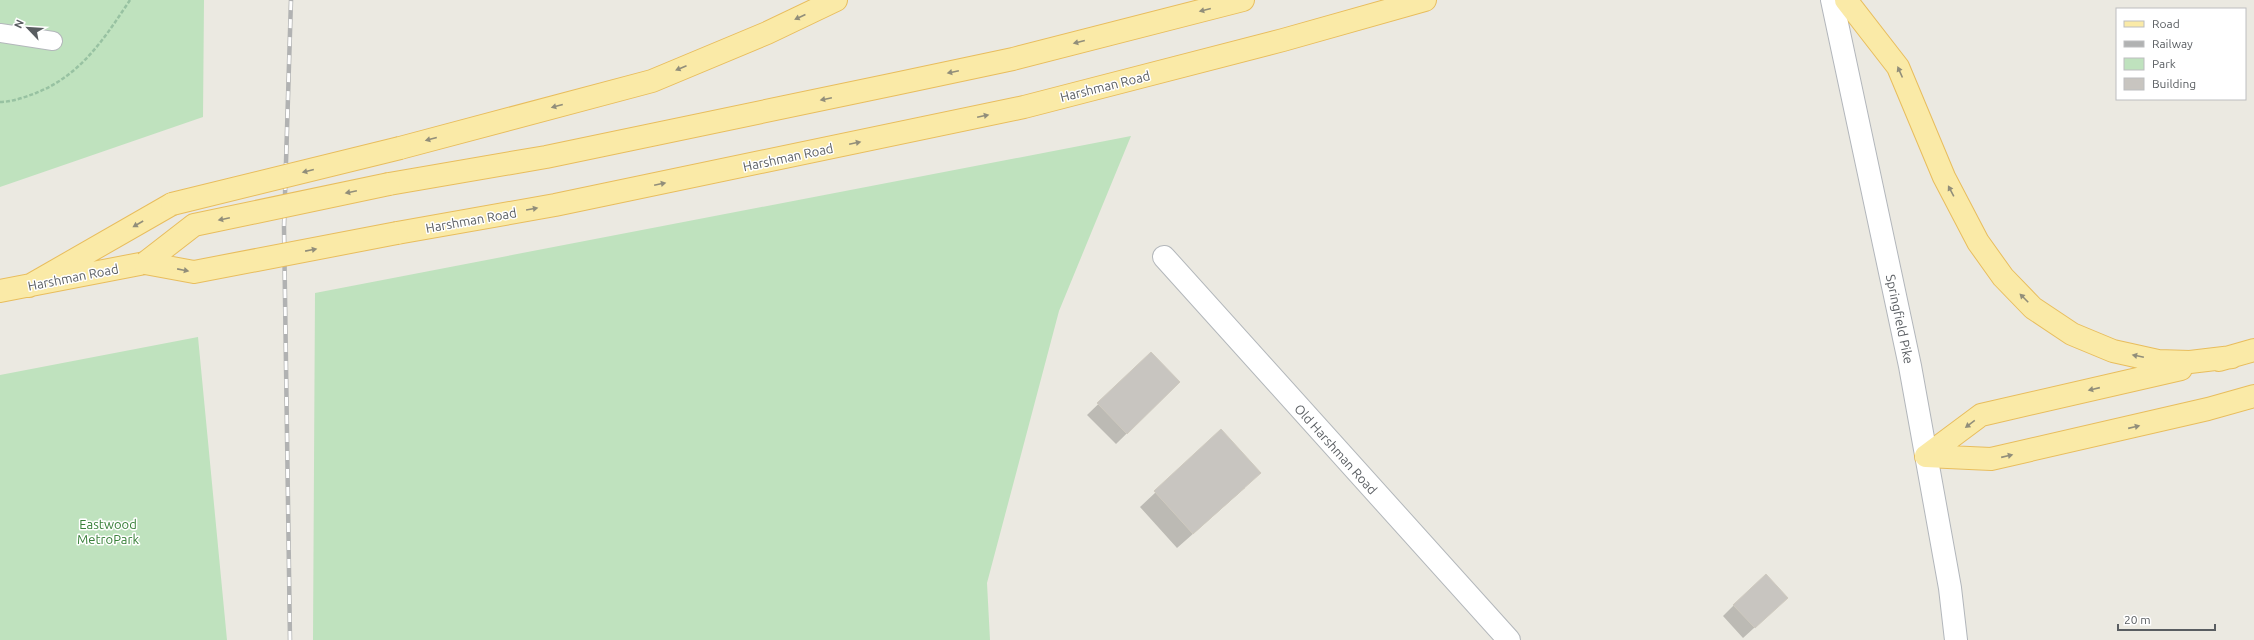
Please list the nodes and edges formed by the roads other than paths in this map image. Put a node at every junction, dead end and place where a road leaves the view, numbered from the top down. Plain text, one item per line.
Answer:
1 (836, 0) edge
2 (1243, 0) edge
3 (1425, 0) edge
4 (1832, 0) edge
5 (1846, 0) edge
6 (0, 33) edge
7 (53, 41) dead end
8 (1164, 257) dead end
9 (145, 263) junction
10 (29, 286) junction
11 (0, 291) edge
12 (2254, 350) edge
13 (2232, 357) junction
14 (2254, 396) edge
15 (1926, 456) junction
16 (1509, 640) edge
17 (1956, 640) edge

1 -> 10 main road, bridge
2 -> 9 main road, Harshman Road, bridge
9 -> 3 main road, Harshman Road, bridge
4 - 15 main road, Springfield Pike
13 -> 5 main road
6 - 7 lane
8 - 16 main road, Old Harshman Road
9 - 10 main road, Harshman Road
10 - 11 main road, Harshman Road
12 - 13 main road
13 -> 15 main road
15 -> 14 main road
15 - 17 main road, Springfield Pike

